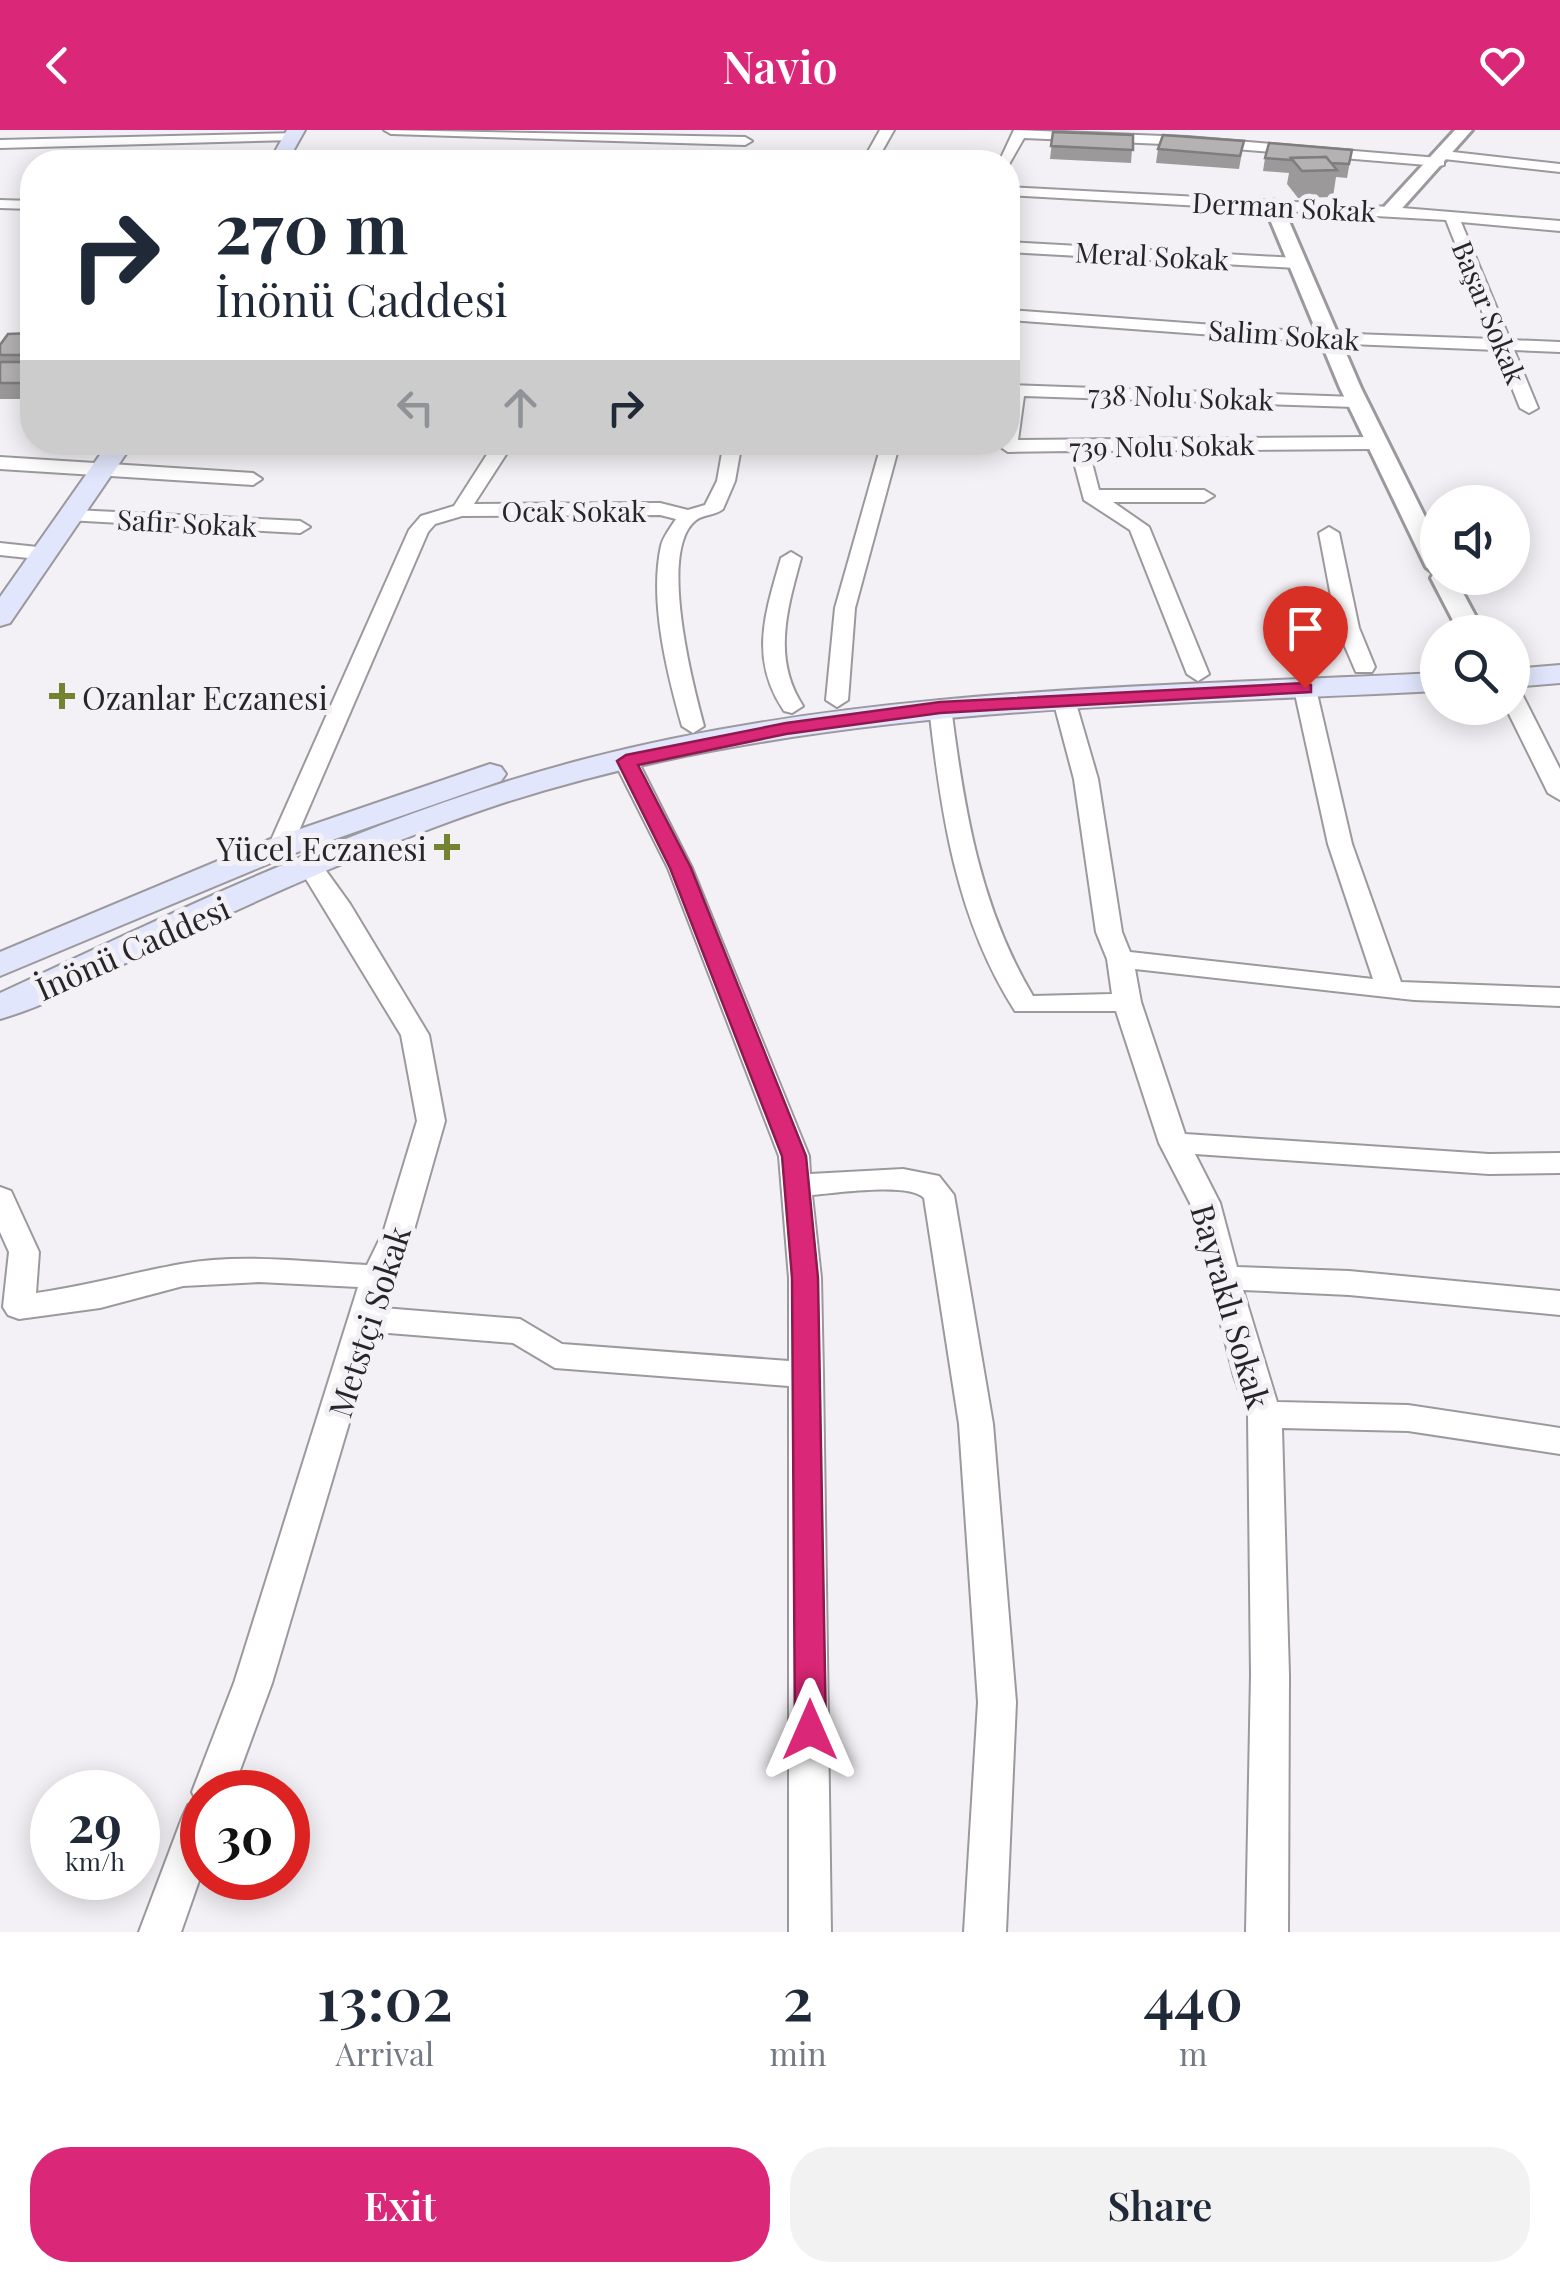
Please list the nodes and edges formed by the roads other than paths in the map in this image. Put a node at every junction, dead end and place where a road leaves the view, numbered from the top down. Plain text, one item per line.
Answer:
1 (390, 130) edge
2 (1464, 130) edge
3 (1020, 132) edge
4 (294, 133) edge
5 (631, 134) edge
6 (1191, 135) edge
7 (111, 141) junction
8 (745, 141) edge
9 (0, 144) edge
10 (104, 150) edge
11 (1441, 158) junction
12 (1560, 168) edge
13 (1020, 192) edge
14 (1273, 205) junction
15 (1390, 211) junction
16 (1452, 217) junction
17 (1560, 226) edge
18 (1020, 248) edge
19 (1296, 263) junction
20 (1020, 317) edge
21 (1326, 338) junction
22 (1504, 345) junction
23 (1560, 347) edge
24 (1020, 390) edge
25 (1355, 402) junction
26 (1529, 408) dead end
27 (1373, 443) junction
28 (1020, 446) edge
29 (1079, 446) junction
30 (114, 455) edge
31 (497, 455) edge
32 (730, 455) edge
33 (887, 455) edge
34 (0, 463) edge
35 (105, 469) junction
36 (253, 479) dead end
37 (1091, 496) junction
38 (1204, 496) dead end
39 (460, 510) junction
40 (74, 516) junction
41 (688, 516) junction
42 (300, 527) dead end
43 (1329, 533) dead end
44 (1420, 533) edge
45 (0, 549) edge
46 (47, 554) junction
47 (792, 558) dead end
48 (0, 617) edge
49 (1560, 655) edge
50 (1530, 657) edge
51 (1420, 664) edge
52 (1364, 667) junction
53 (1198, 674) junction
54 (1560, 674) edge
55 (1530, 676) edge
56 (1420, 683) edge
57 (1305, 688) junction
58 (837, 700) junction
59 (1064, 700) junction
60 (792, 706) junction
61 (940, 708) junction
62 (1526, 725) edge
63 (693, 726) junction
64 (626, 761) junction
65 (1560, 793) edge
66 (280, 847) junction
67 (310, 866) junction
68 (1120, 960) junction
69 (0, 965) edge
70 (1392, 989) junction
71 (1560, 996) edge
72 (1126, 1002) junction
73 (0, 1007) edge
74 (1174, 1143) junction
75 (1560, 1163) edge
76 (797, 1185) junction
77 (0, 1198) edge
78 (377, 1277) junction
79 (1224, 1278) junction
80 (1560, 1303) edge
81 (365, 1319) junction
82 (807, 1374) junction
83 (1265, 1416) junction
84 (1560, 1441) edge
85 (220, 1770) edge
86 (180, 1878) edge
87 (160, 1932) edge
88 (810, 1932) edge
89 (985, 1932) edge
90 (1267, 1932) edge

1 - 5 street
2 - 11 street
3 - 6 street
4 - 7 street
5 - 8 street
6 - 11 street
7 - 9 street
7 - 10 street
11 - 12 street
11 - 15 street
13 - 14 street, Derman Sokak
14 - 15 street, Derman Sokak
14 - 19 street
15 - 16 street, Derman Sokak
16 - 17 street, Derman Sokak
16 - 22 street, Başar Sokak
18 - 19 street, Meral Sokak
19 - 21 street
20 - 21 street, Salim Sokak
21 - 22 street, Salim Sokak
21 - 25 street
22 - 23 street, Salim Sokak
22 - 26 street, Başar Sokak
24 - 25 street, 738 Nolu Sokak
25 - 27 street
27 - 29 street, 739 Nolu Sokak
27 - 44 street
28 - 29 street, 739 Nolu Sokak
29 - 37 street
30 - 35 main road
31 - 39 street
32 - 41 street
33 - 58 street
34 - 35 street
35 - 36 street
35 - 40 main road
37 - 38 street
37 - 53 street
39 - 41 street, Ocak Sokak
39 - 66 street
40 - 42 street, Safir Sokak
40 - 46 main road
41 - 63 street
43 - 52 street
45 - 46 street
46 - 48 main road
47 - 60 street
49 - 50 main road
51 - 52 main road, İnönü Caddesi
52 - 53 main road, İnönü Caddesi
53 - 58 main road, İnönü Caddesi
54 - 55 main road
56 - 57 main road, İnönü Caddesi
57 - 59 main road, İnönü Caddesi
57 - 70 street
58 - 60 main road, İnönü Caddesi
59 - 61 main road, İnönü Caddesi
59 - 68 street, Bayraklı Sokak
60 - 63 main road, İnönü Caddesi
61 - 64 main road, İnönü Caddesi
61 - 72 street
62 - 65 street
63 - 66 main road, İnönü Caddesi
64 - 67 main road, İnönü Caddesi
64 - 76 street
66 - 69 main road, İnönü Caddesi
67 - 73 main road, İnönü Caddesi
67 - 78 street, Metstçi Sokak
68 - 70 street
68 - 72 street, Bayraklı Sokak
70 - 71 street
72 - 74 street, Bayraklı Sokak
74 - 75 street
74 - 79 street, Bayraklı Sokak
76 - 82 street
76 - 89 street
77 - 78 street
78 - 81 street, Metstçi Sokak
79 - 80 street
79 - 83 street, Bayraklı Sokak
81 - 82 street
81 - 85 street, Metstçi Sokak
82 - 88 street
83 - 84 street
83 - 90 street, Bayraklı Sokak
86 - 87 street

